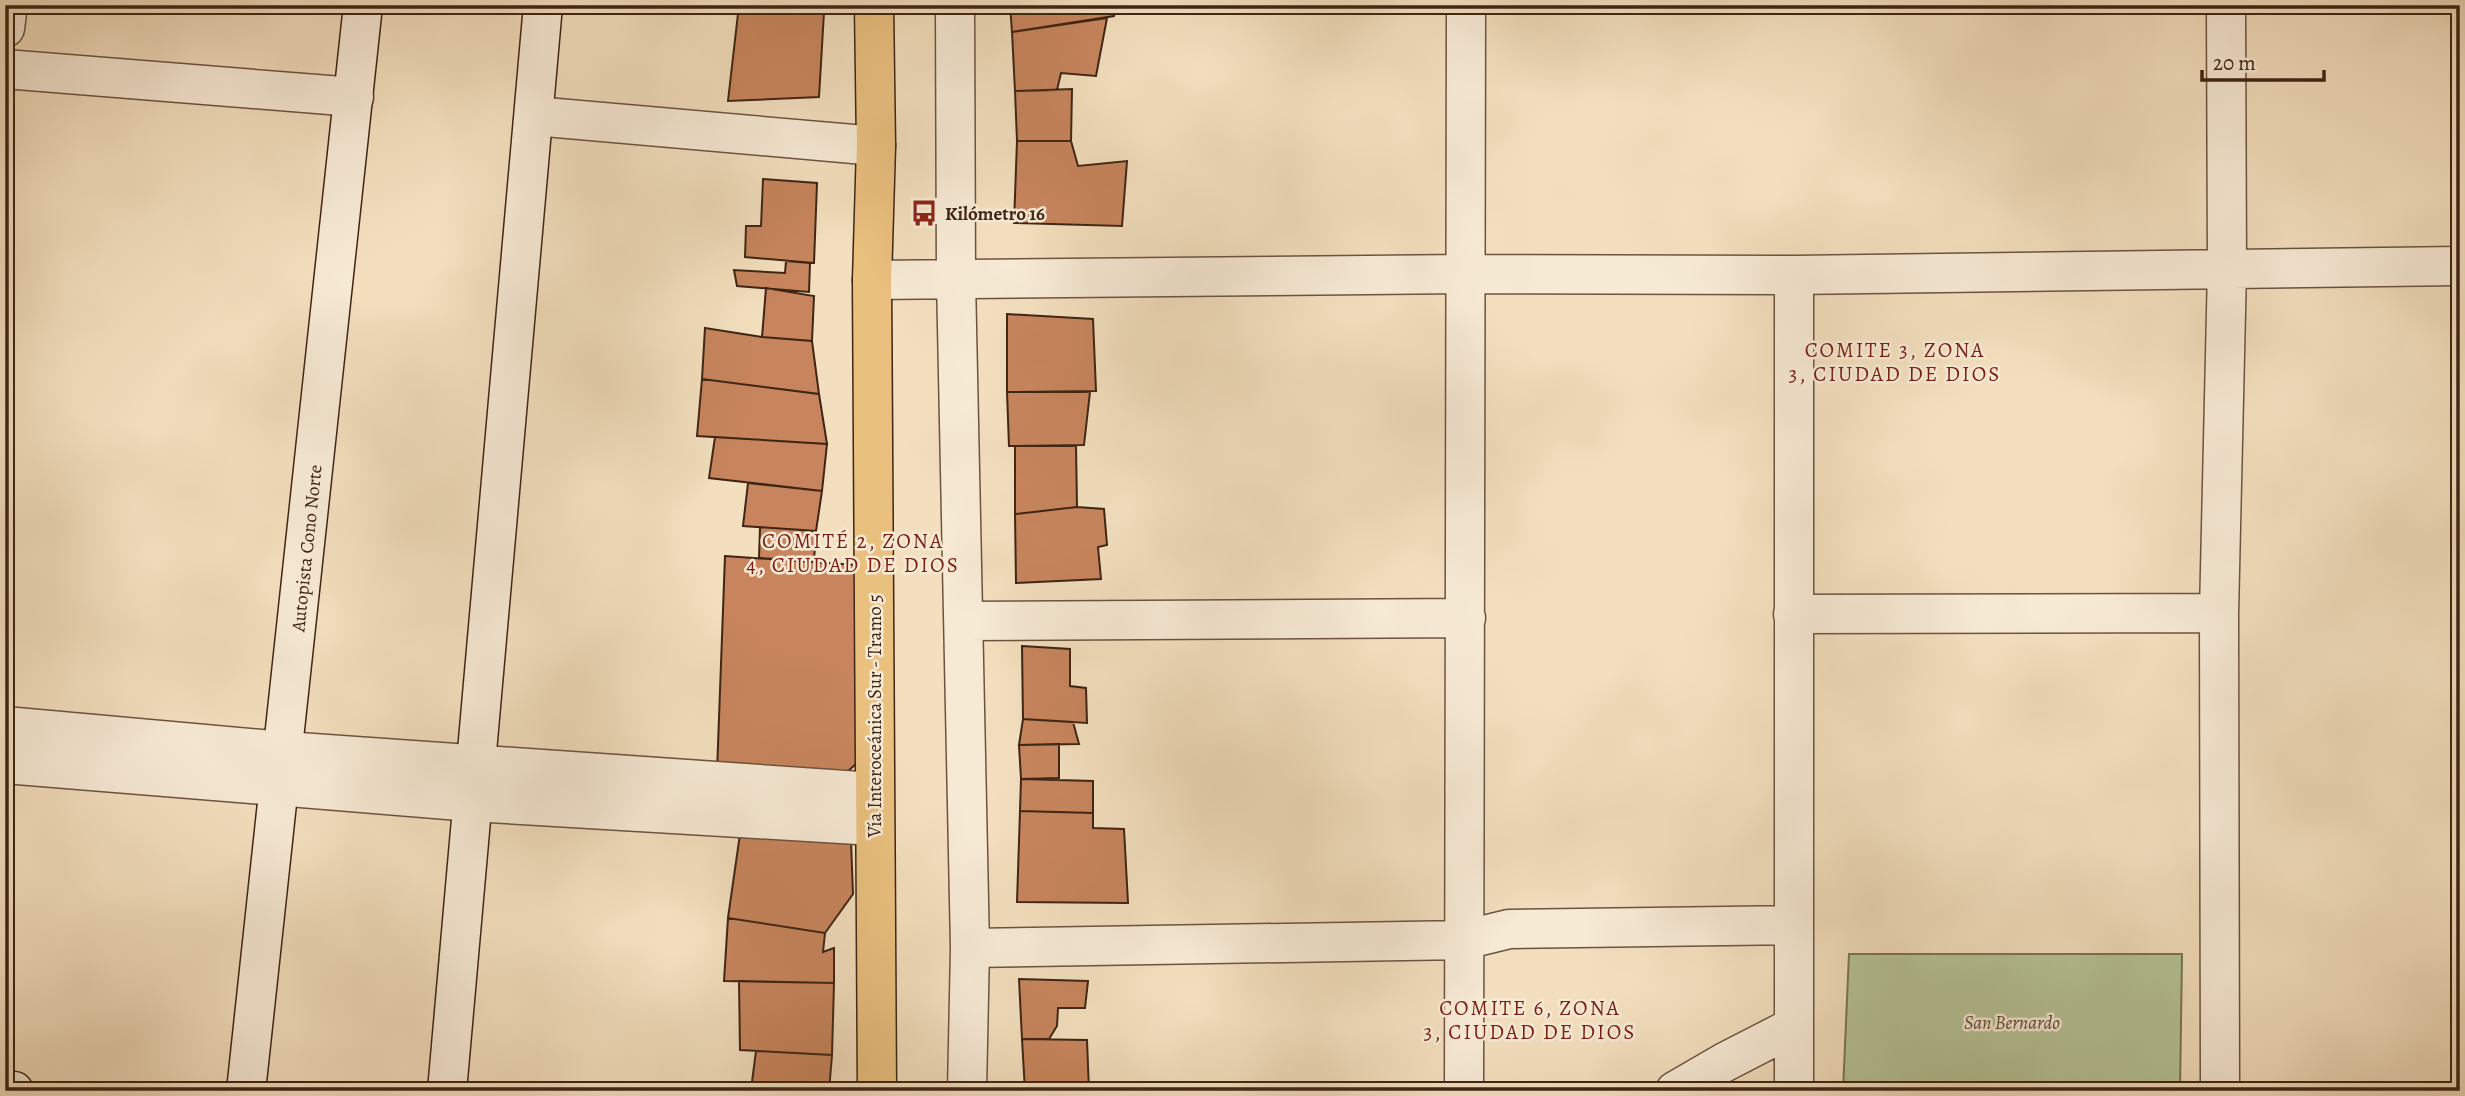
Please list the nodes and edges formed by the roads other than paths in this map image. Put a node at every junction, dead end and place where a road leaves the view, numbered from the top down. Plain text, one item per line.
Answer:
1 (8, 5) edge
2 (363, 5) edge
3 (543, 5) edge
4 (874, 5) edge
5 (955, 5) edge
6 (1466, 5) edge
7 (2226, 5) edge
8 (5, 28) edge
9 (5, 69) edge
10 (354, 97) junction
11 (534, 116) junction
12 (876, 146) junction
13 (2460, 266) edge
14 (2227, 269) junction
15 (1465, 274) junction
16 (1794, 275) junction
17 (872, 279) junction
18 (956, 279) junction
19 (2219, 613) junction
20 (1793, 614) junction
21 (1466, 618) junction
22 (964, 621) junction
23 (5, 726) edge
24 (5, 764) edge
25 (282, 768) junction
26 (474, 783) junction
27 (874, 809) junction
28 (1794, 925) junction
29 (1464, 940) junction
30 (970, 948) junction
31 (1793, 1027) junction
32 (5, 1090) edge
33 (14, 1091) edge
34 (246, 1091) edge
35 (447, 1091) edge
36 (877, 1091) edge
37 (967, 1091) edge
38 (1464, 1091) edge
39 (1675, 1091) edge
40 (1794, 1091) edge
41 (2220, 1091) edge

1 - 8 street
2 - 10 street, Autopista Cono Norte
3 - 11 street
4 - 12 highway, Vía Interoceánica Sur - Tramo 5
5 - 18 street
6 - 15 street
7 - 14 street
9 - 10 street
10 - 25 street, Autopista Cono Norte
11 - 12 street
11 - 26 street
12 - 17 highway, Vía Interoceánica Sur - Tramo 5
13 - 14 street
14 - 16 street
14 - 19 street
15 - 16 street
15 - 18 street
15 - 21 street
16 - 20 street
17 - 18 street
17 - 27 highway, Vía Interoceánica Sur - Tramo 5
18 - 22 street
19 - 20 street
19 - 41 street
20 - 28 street
21 - 22 street
21 - 29 street
22 - 30 street
23 - 25 street
24 - 25 street
25 - 26 street
25 - 34 street, Autopista Cono Norte
26 - 27 street
26 - 35 street
27 - 36 highway, Vía Interoceánica Sur - Tramo 5
28 - 29 street
28 - 31 street
29 - 30 street
29 - 38 street
30 - 37 street
31 - 39 street
31 - 40 street
32 - 33 street

